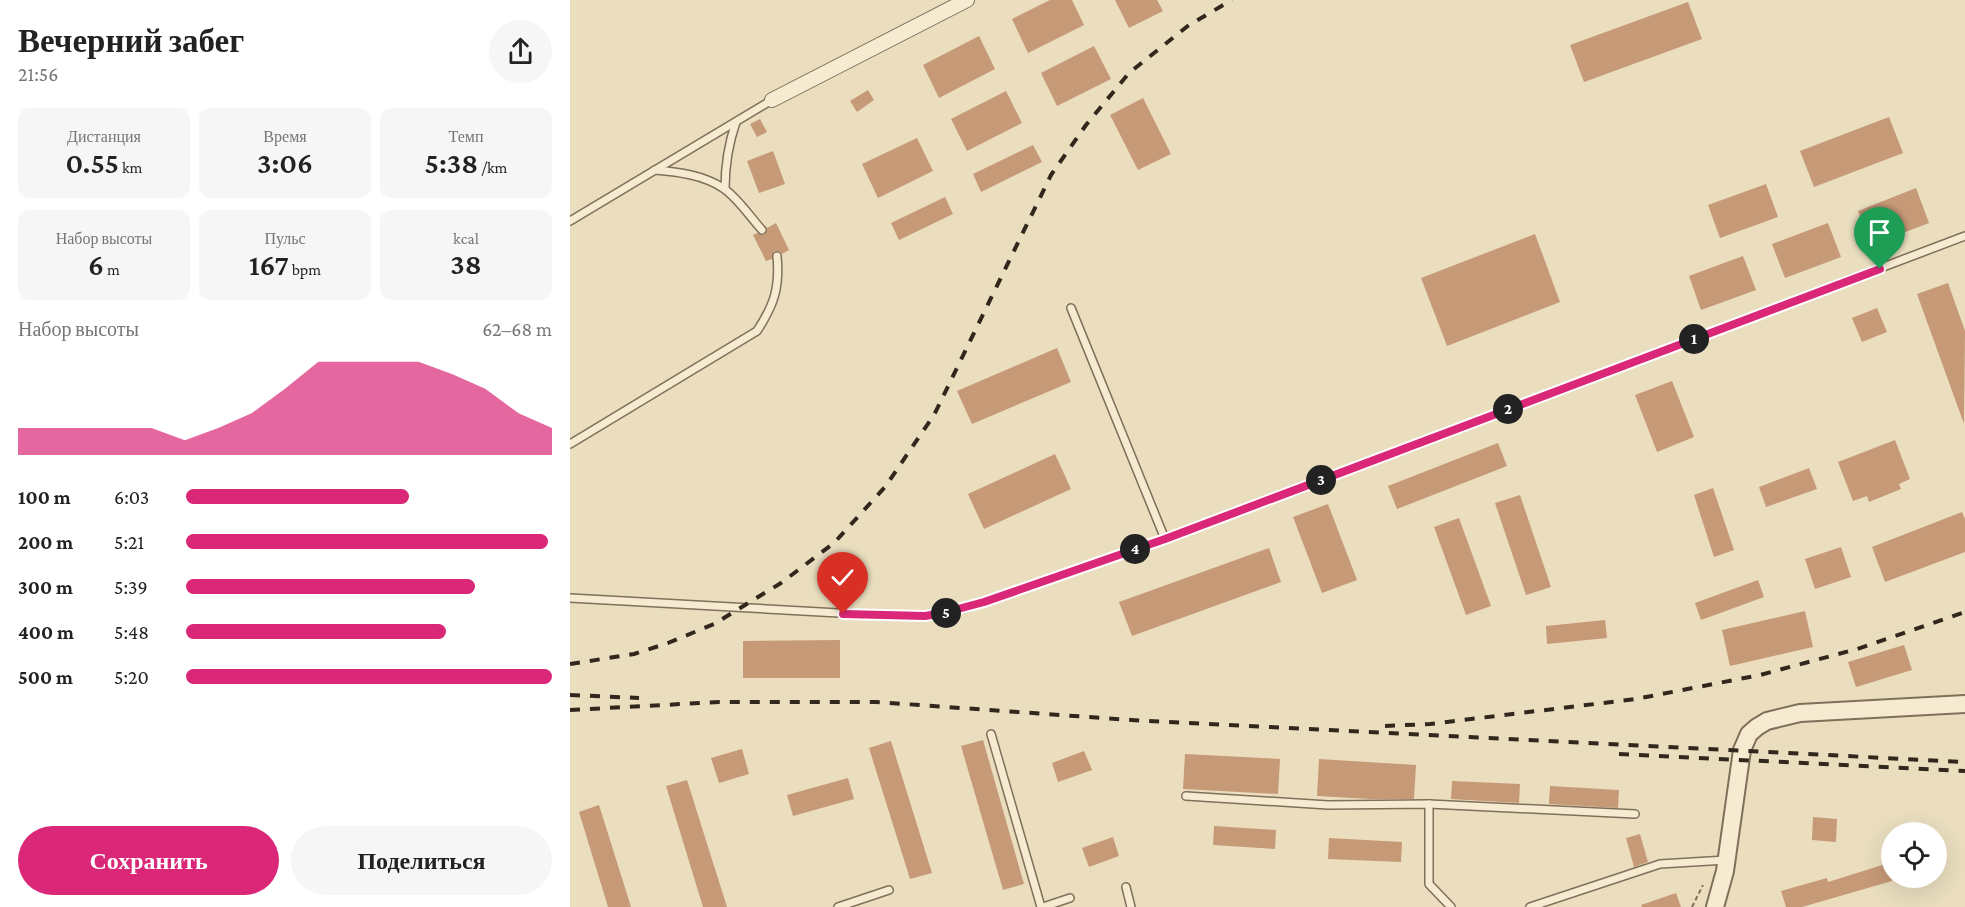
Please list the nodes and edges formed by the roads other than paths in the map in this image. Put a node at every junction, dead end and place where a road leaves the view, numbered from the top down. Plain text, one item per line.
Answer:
1 (967, 0) edge
2 (772, 100) joint
3 (736, 122) junction
4 (655, 170) junction
5 (725, 189) junction
6 (570, 221) edge
7 (762, 230) dead end
8 (1965, 236) edge
9 (777, 256) dead end
10 (1071, 308) dead end
11 (570, 444) edge
12 (1165, 539) junction
13 (570, 598) edge
14 (1965, 704) edge
15 (991, 734) dead end
16 (1186, 796) dead end
17 (1429, 804) junction
18 (1635, 814) dead end
19 (1726, 860) junction
20 (1126, 887) dead end
21 (889, 890) dead end
22 (1070, 898) dead end
23 (838, 907) edge
24 (1042, 907) edge
25 (1131, 907) edge
26 (1451, 907) edge
27 (1530, 907) edge
28 (1715, 907) edge

1 - 2 street
2 - 3 lane
3 - 4 lane
3 - 5 lane
4 - 5 lane
4 - 6 lane
5 - 7 lane
8 - 12 lane
9 - 11 lane
10 - 12 lane
12 - 13 lane
14 - 19 street
15 - 24 lane
16 - 17 lane
17 - 18 lane
17 - 26 lane
19 - 27 lane
19 - 28 street
20 - 25 lane
21 - 23 lane
22 - 24 lane

